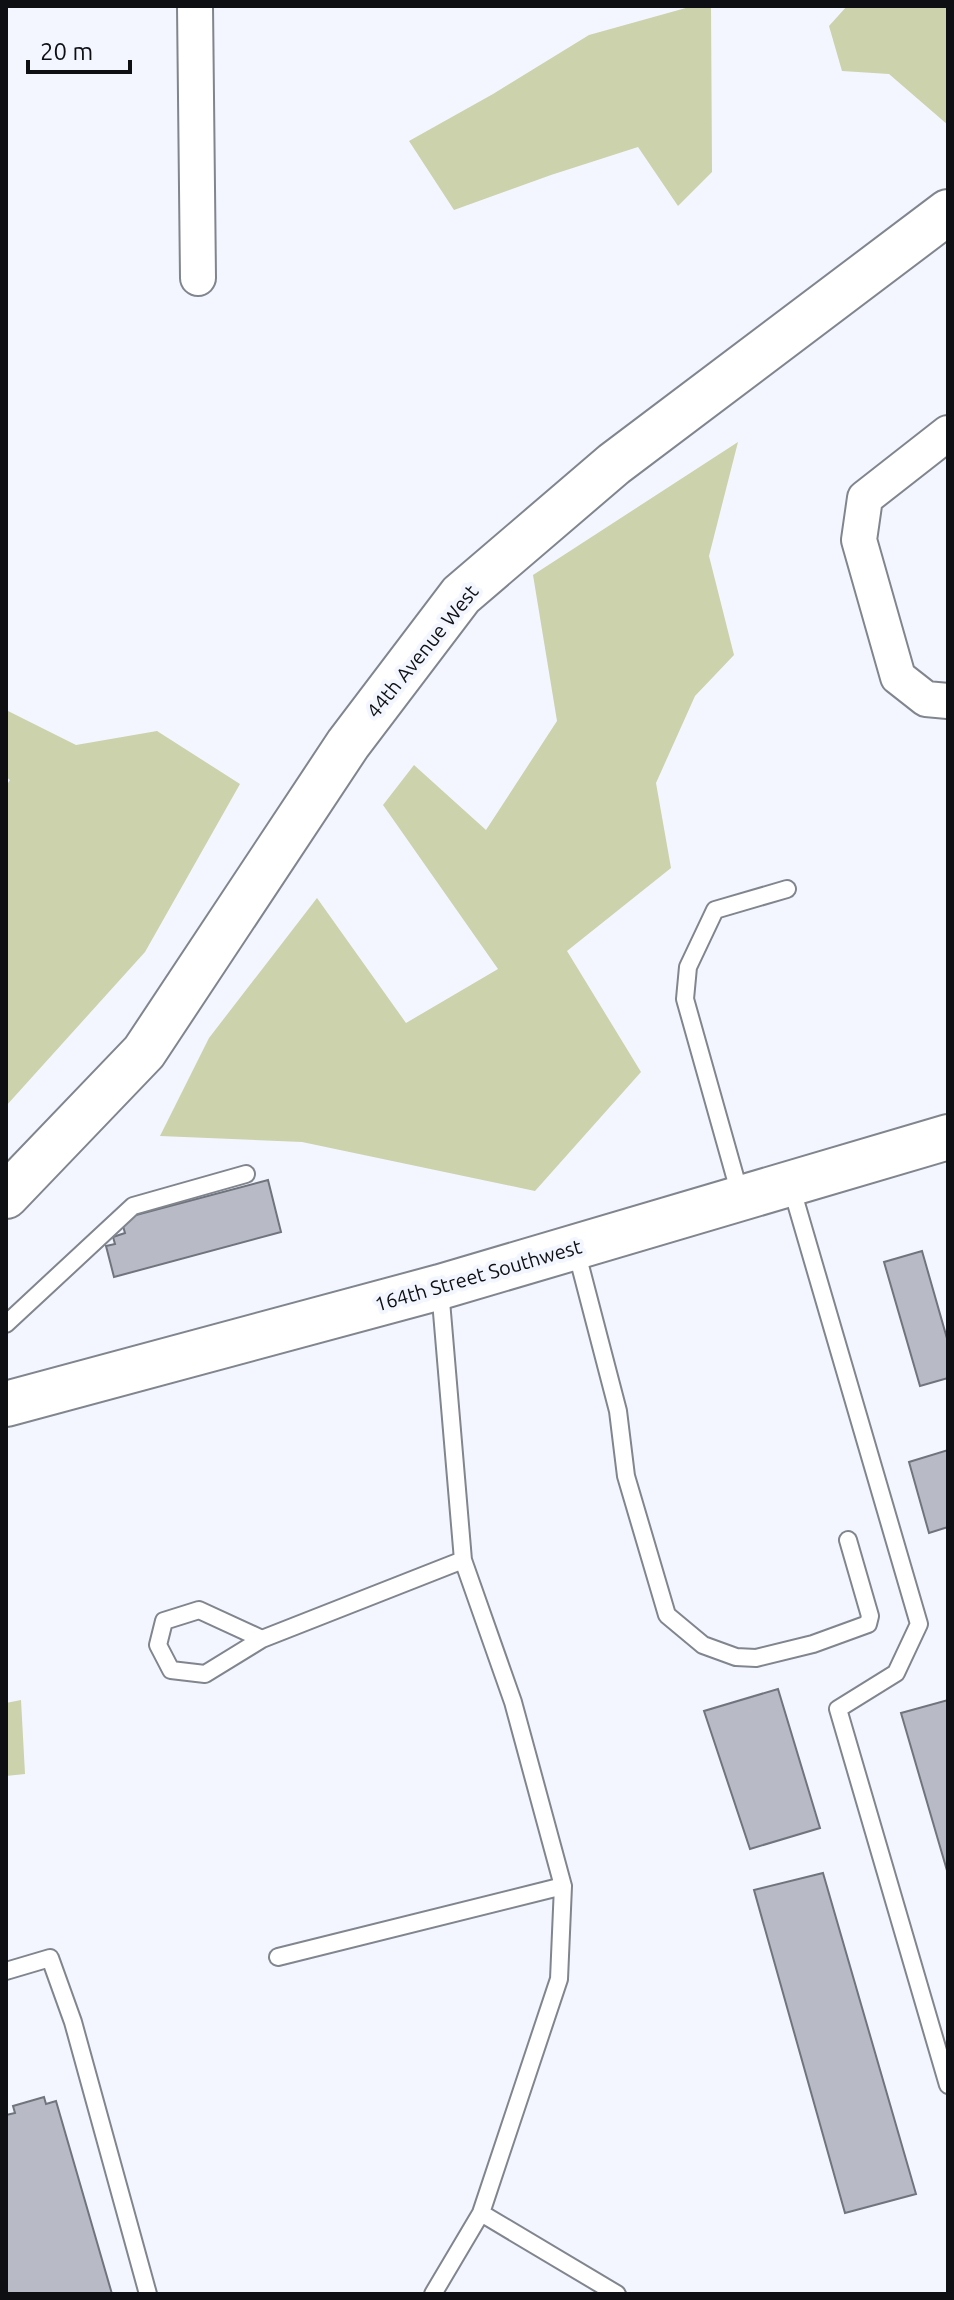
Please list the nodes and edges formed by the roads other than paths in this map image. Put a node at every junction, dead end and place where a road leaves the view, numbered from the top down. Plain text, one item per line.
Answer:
1 (195, 6) edge
2 (948, 212) edge
3 (198, 278) dead end
4 (948, 433) edge
5 (948, 701) edge
6 (787, 889) dead end
7 (946, 1145) edge
8 (246, 1174) dead end
9 (791, 1185) junction
10 (6, 1196) edge
11 (742, 1199) junction
12 (575, 1248) junction
13 (440, 1287) junction
14 (6, 1324) edge
15 (6, 1404) edge
16 (848, 1540) dead end
17 (463, 1560) junction
18 (262, 1639) junction
19 (563, 1886) junction
20 (278, 1957) dead end
21 (6, 1971) edge
22 (948, 2085) edge
23 (481, 2213) junction
24 (148, 2294) edge
25 (433, 2294) edge
26 (617, 2294) edge

1 - 3 street
2 - 10 main road, 44th Avenue West
4 - 5 street
6 - 11 lane
7 - 9 main road, 164th Street Southwest
8 - 14 lane
9 - 11 main road, 164th Street Southwest
9 - 22 lane
11 - 12 main road, 164th Street Southwest
12 - 13 main road, 164th Street Southwest
12 - 16 lane
13 - 15 main road, 164th Street Southwest
13 - 17 lane
17 - 18 lane
17 - 19 lane
18 - 18 lane
19 - 20 lane
19 - 23 lane
21 - 24 lane
23 - 25 lane
23 - 26 lane

